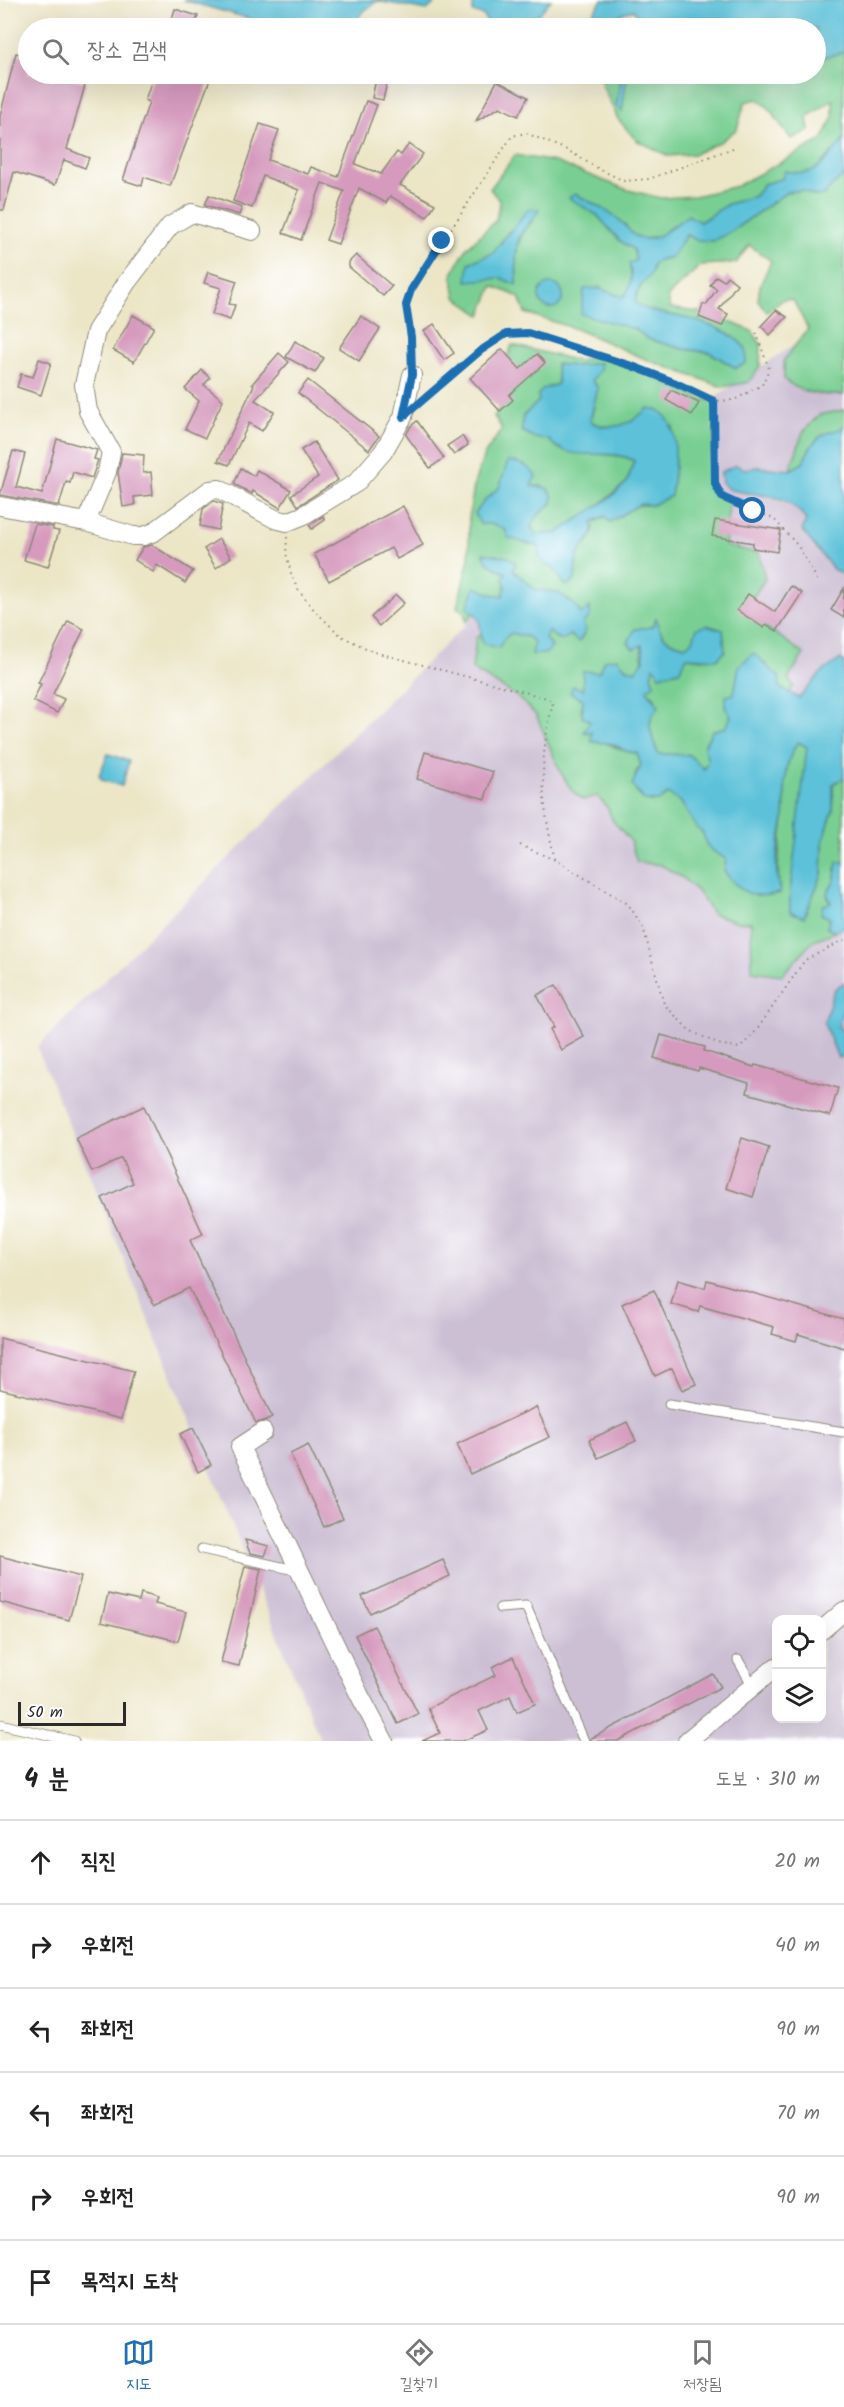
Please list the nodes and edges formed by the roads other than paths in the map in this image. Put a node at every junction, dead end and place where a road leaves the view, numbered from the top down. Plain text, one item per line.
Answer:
1 (252, 231) dead end
2 (412, 375) road end
3 (0, 506) edge
4 (86, 522) junction
5 (669, 1404) dead end
6 (263, 1432) dead end
7 (844, 1432) edge
8 (202, 1549) dead end
9 (299, 1571) junction
10 (500, 1608) dead end
11 (844, 1611) edge
12 (826, 1627) edge
13 (738, 1660) dead end
14 (774, 1669) edge
15 (753, 1686) junction
16 (0, 1724) edge
17 (74, 1741) edge
18 (384, 1741) edge
19 (584, 1741) edge
20 (687, 1741) edge

1 - 4 street
2 - 4 street
3 - 4 street
5 - 7 lane
6 - 9 street
8 - 9 lane
9 - 18 street
10 - 19 lane
11 - 12 street
13 - 15 lane
14 - 15 street
15 - 20 street
16 - 17 lane

